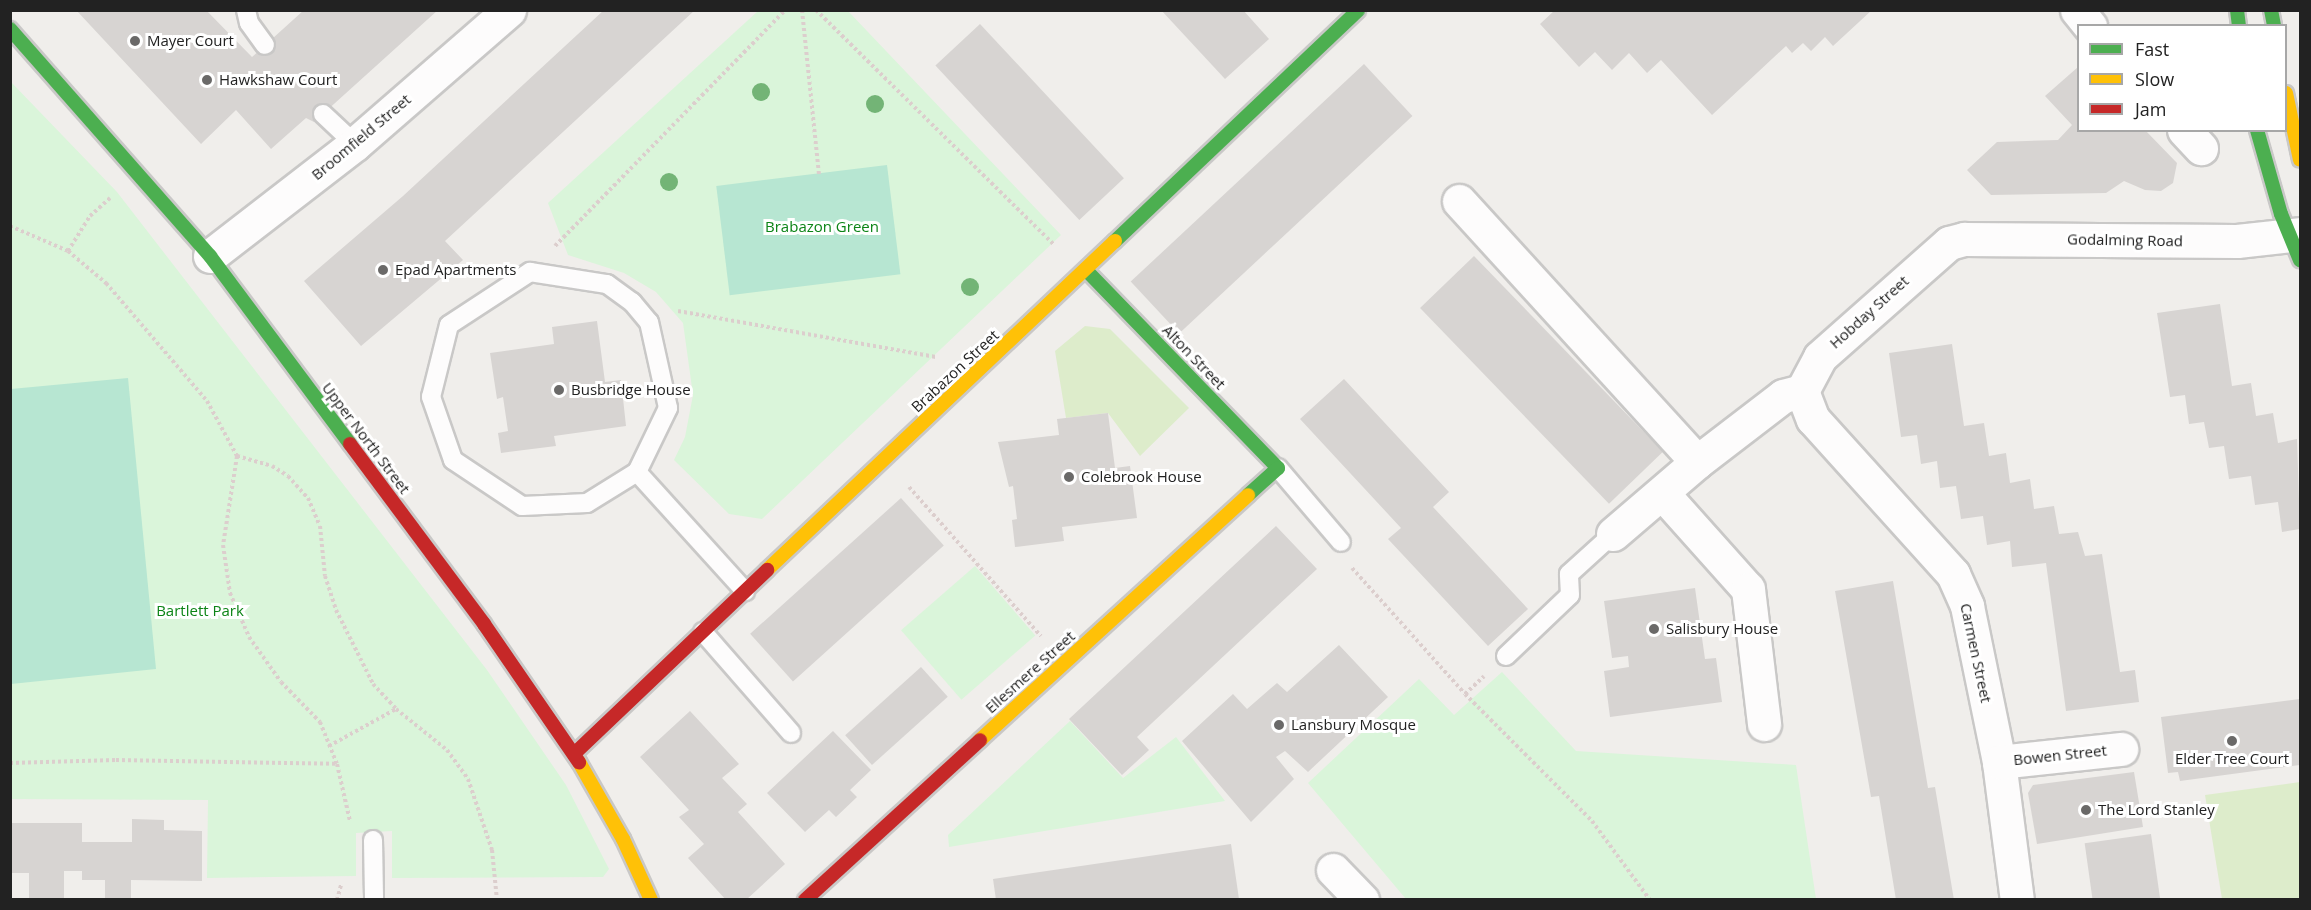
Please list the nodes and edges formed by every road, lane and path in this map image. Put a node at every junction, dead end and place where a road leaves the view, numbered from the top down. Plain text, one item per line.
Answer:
1 (246, 10) edge
2 (785, 10) edge
3 (802, 10) edge
4 (816, 10) edge
5 (1358, 10) edge
6 (2077, 10) edge
7 (509, 11) edge
8 (2088, 24) edge
9 (10, 29) edge
10 (266, 45) dead end
11 (2287, 98) edge
12 (323, 114) dead end
13 (2258, 132) edge
14 (355, 144) junction
15 (2300, 159) edge
16 (140, 171) junction
17 (819, 174) dead end
18 (1459, 201) dead end
19 (10, 226) edge
20 (1949, 243) joint
21 (2297, 244) edge
22 (68, 251) junction
23 (210, 256) junction
24 (1086, 270) junction
25 (530, 272) junction
26 (632, 302) junction
27 (984, 365) junction
28 (1808, 377) junction
29 (237, 456) junction
30 (885, 459) junction
31 (1697, 462) junction
32 (1278, 468) junction
33 (637, 472) junction
34 (1663, 494) junction
35 (1613, 534) joint
36 (1341, 542) joint
37 (745, 591) junction
38 (703, 632) junction
39 (1506, 656) dead end
40 (1065, 663) junction
41 (396, 709) junction
42 (1764, 724) dead end
43 (791, 733) dead end
44 (329, 746) junction
45 (2121, 749) dead end
46 (574, 754) junction
47 (1999, 762) junction
48 (10, 763) edge
49 (337, 764) junction
50 (349, 824) dead end
51 (373, 840) dead end
52 (1333, 870) dead end
53 (343, 877) dead end
54 (337, 900) edge
55 (374, 900) edge
56 (497, 900) edge
57 (651, 900) edge
58 (805, 900) edge
59 (1362, 900) edge
60 (1650, 900) edge
61 (2018, 900) edge

1 - 10 lane
2 - 25 path
3 - 17 path
4 - 24 path
5 - 24 street, Brabazon Street
6 - 8 street
7 - 14 street, Broomfield Street
9 - 16 street, Upper North Street
11 - 15 street
12 - 14 lane
13 - 21 street
14 - 23 street, Broomfield Street
16 - 22 path
16 - 23 street, Upper North Street
18 - 31 street
19 - 22 path
20 - 21 street, Godalming Road
20 - 28 street, Hobday Street
22 - 29 path
23 - 46 street, Upper North Street
24 - 27 street, Brabazon Street
24 - 32 street, Alton Street
25 - 26 lane
25 - 33 lane
26 - 27 path
26 - 33 lane
27 - 30 street, Brabazon Street
28 - 31 street, Hobday Street
28 - 47 street, Carmen Street
29 - 41 path
29 - 44 path
30 - 37 street, Brabazon Street
30 - 40 path
31 - 34 street, Hobday Street
32 - 36 lane
32 - 40 street, Ellesmere Street
33 - 37 lane
34 - 35 street, Hobday Street
34 - 42 street
35 - 39 lane
36 - 60 path
37 - 38 street, Brabazon Street
38 - 43 lane
38 - 46 street, Brabazon Street
40 - 58 street, Ellesmere Street
41 - 44 path
41 - 56 path
44 - 49 path
45 - 47 street, Bowen Street
46 - 57 street, Upper North Street
47 - 61 street, Carmen Street
48 - 49 path
49 - 50 path
51 - 55 lane
52 - 59 street
53 - 54 path

